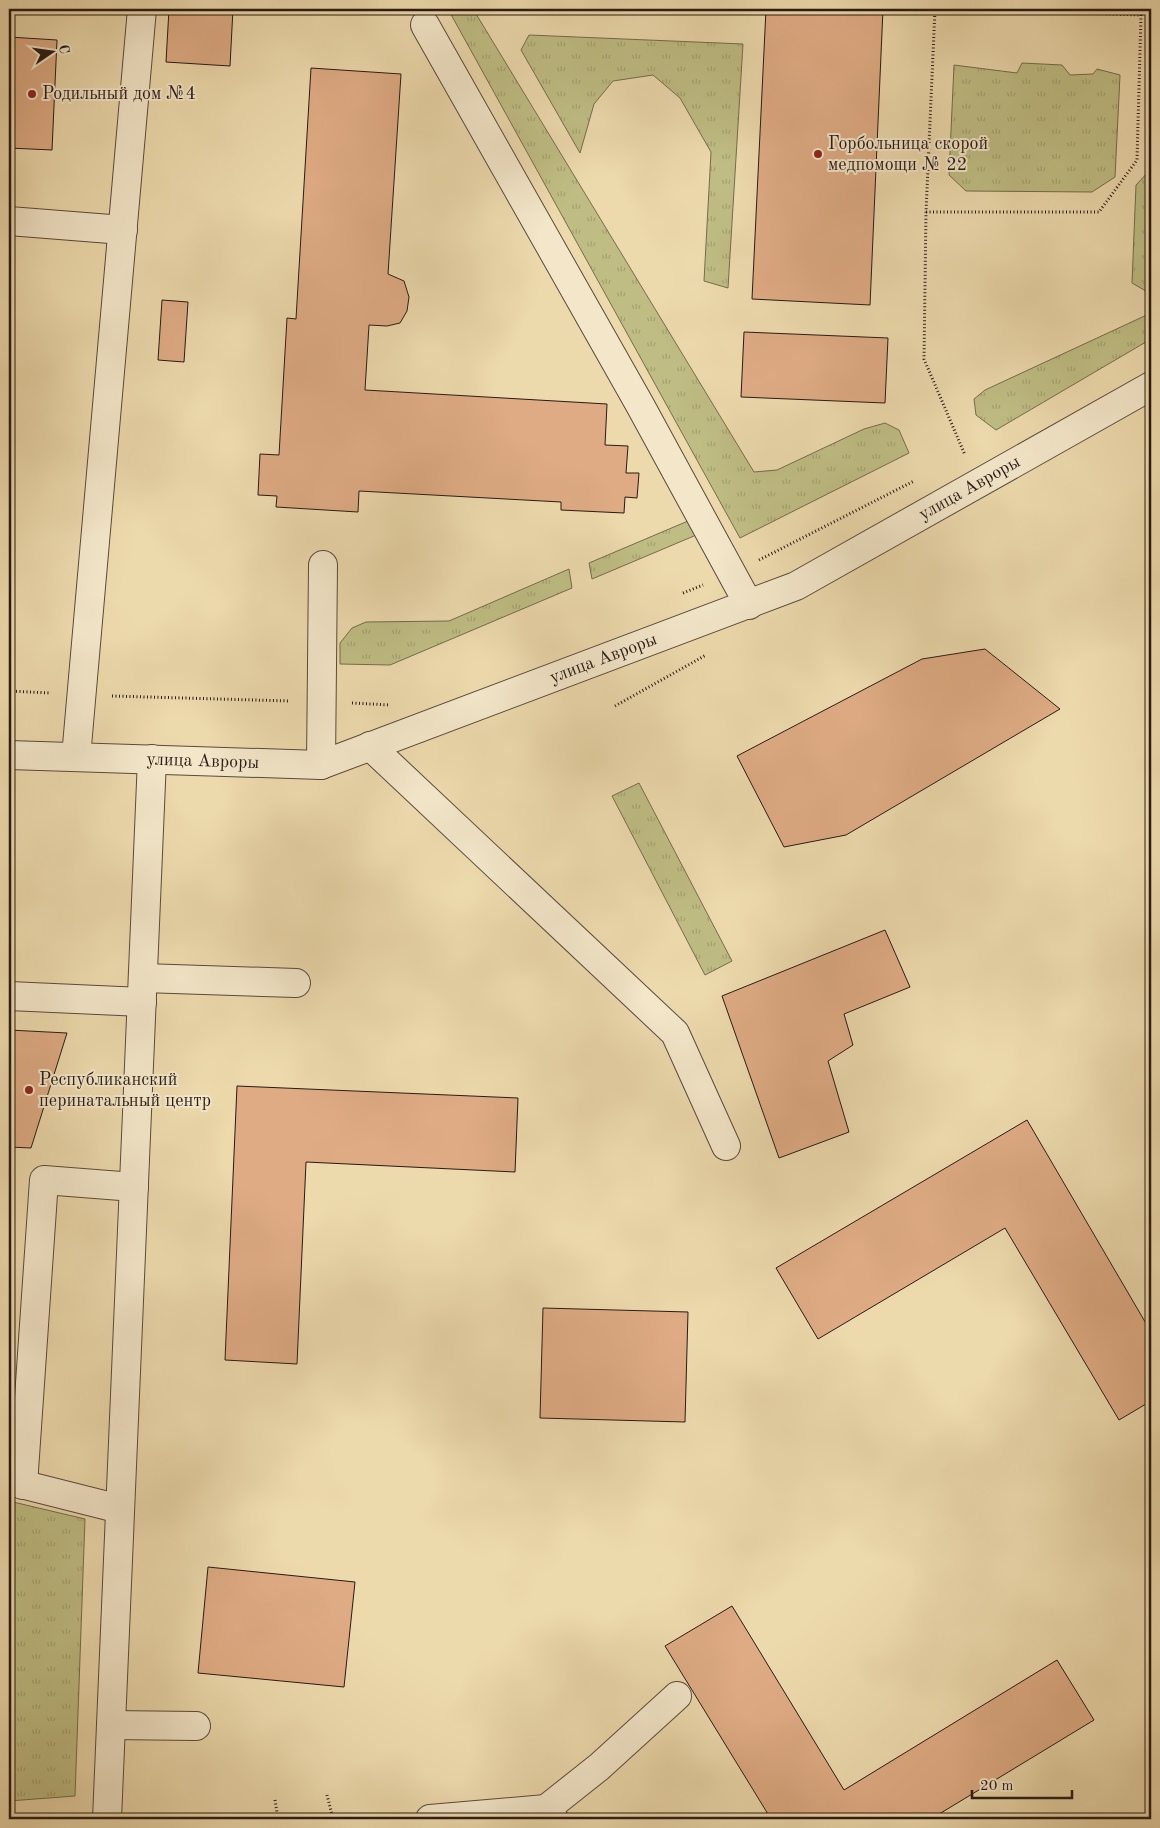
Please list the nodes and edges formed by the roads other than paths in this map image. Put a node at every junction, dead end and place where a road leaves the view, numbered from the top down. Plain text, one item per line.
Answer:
1 (142, 9) edge
2 (425, 25) dead end
3 (9, 221) edge
4 (123, 230) junction
5 (1151, 386) edge
6 (323, 564) dead end
7 (749, 605) junction
8 (370, 746) junction
9 (9, 754) edge
10 (76, 757) junction
11 (152, 759) junction
12 (321, 765) junction
13 (296, 983) dead end
14 (142, 990) junction
15 (9, 996) edge
16 (726, 1146) dead end
17 (134, 1187) junction
18 (16, 1483) edge
19 (120, 1509) junction
20 (677, 1696) dead end
21 (111, 1725) junction
22 (196, 1726) dead end
23 (550, 1814) edge
24 (107, 1819) edge
25 (430, 1819) edge

1 - 4 street
2 - 7 street
3 - 4 street
4 - 10 street
5 - 7 street, улица Авроры
6 - 12 street
7 - 8 street, улица Авроры
8 - 12 street, улица Авроры
8 - 16 street
9 - 10 street, улица Авроры
10 - 11 street, улица Авроры
11 - 12 street, улица Авроры
11 - 14 street
13 - 14 street
14 - 15 street
14 - 17 street
17 - 18 street
17 - 19 street
18 - 19 street
19 - 21 street
20 - 23 street
21 - 22 street
21 - 24 street
23 - 25 street

